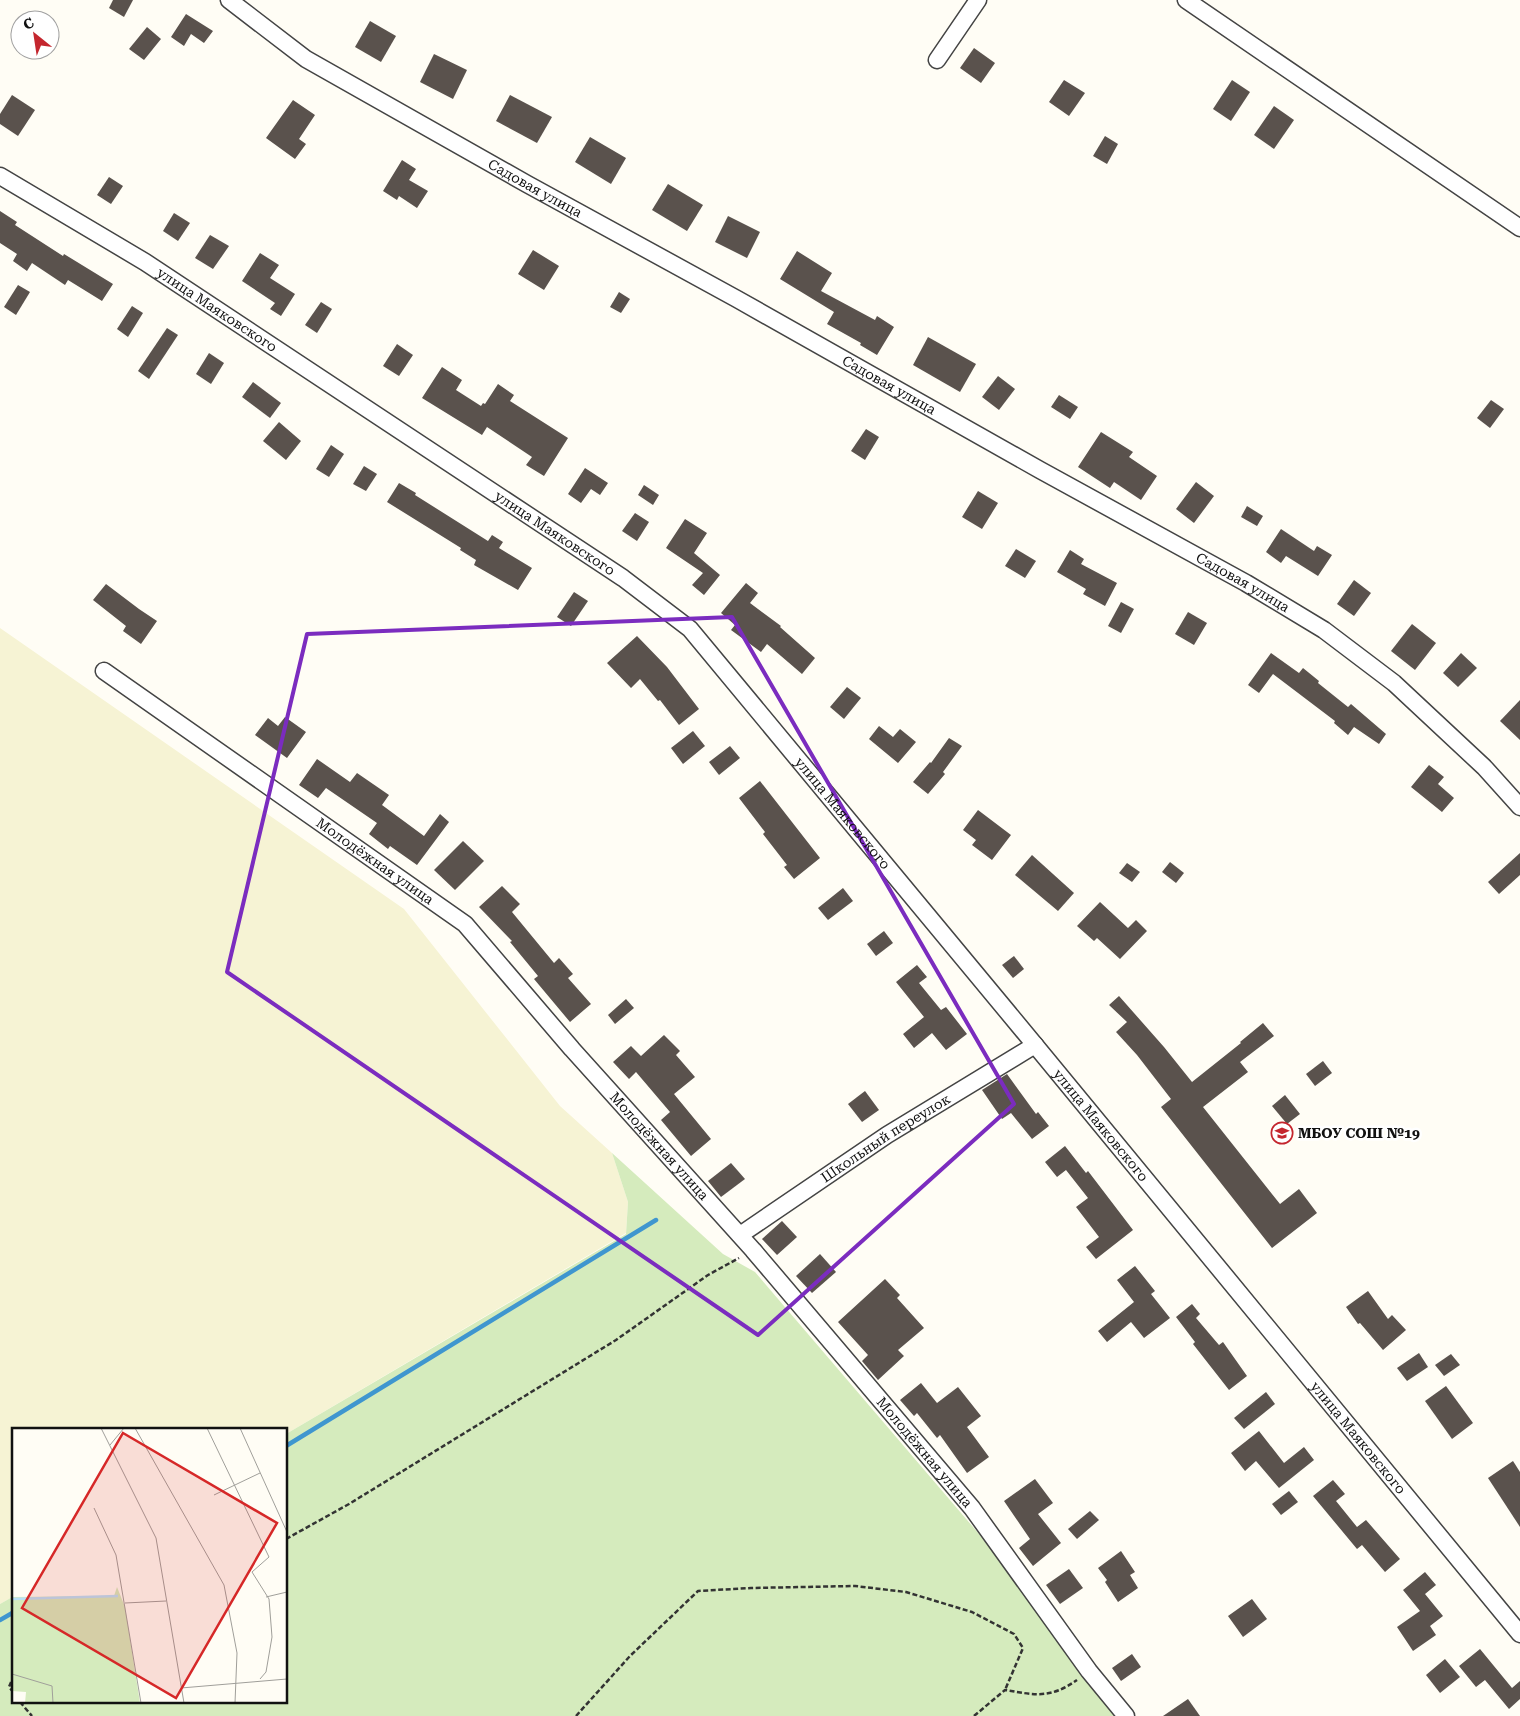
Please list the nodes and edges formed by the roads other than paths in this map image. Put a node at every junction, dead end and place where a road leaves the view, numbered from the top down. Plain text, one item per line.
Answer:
1 (228, 0) edge
2 (978, 0) edge
3 (1186, 0) edge
4 (937, 60) dead end
5 (0, 176) edge
6 (1520, 228) edge
7 (104, 671) dead end
8 (1520, 807) edge
9 (1035, 1045) junction
10 (740, 1235) junction
11 (1518, 1628) edge
12 (1126, 1716) edge

1 - 8 street, Садовая улица
2 - 4 street
3 - 6 street
5 - 9 street, улица Маяковского
7 - 10 street, Молодёжная улица
9 - 10 street, Школьный переулок
9 - 11 street, улица Маяковского
10 - 12 street, Молодёжная улица

